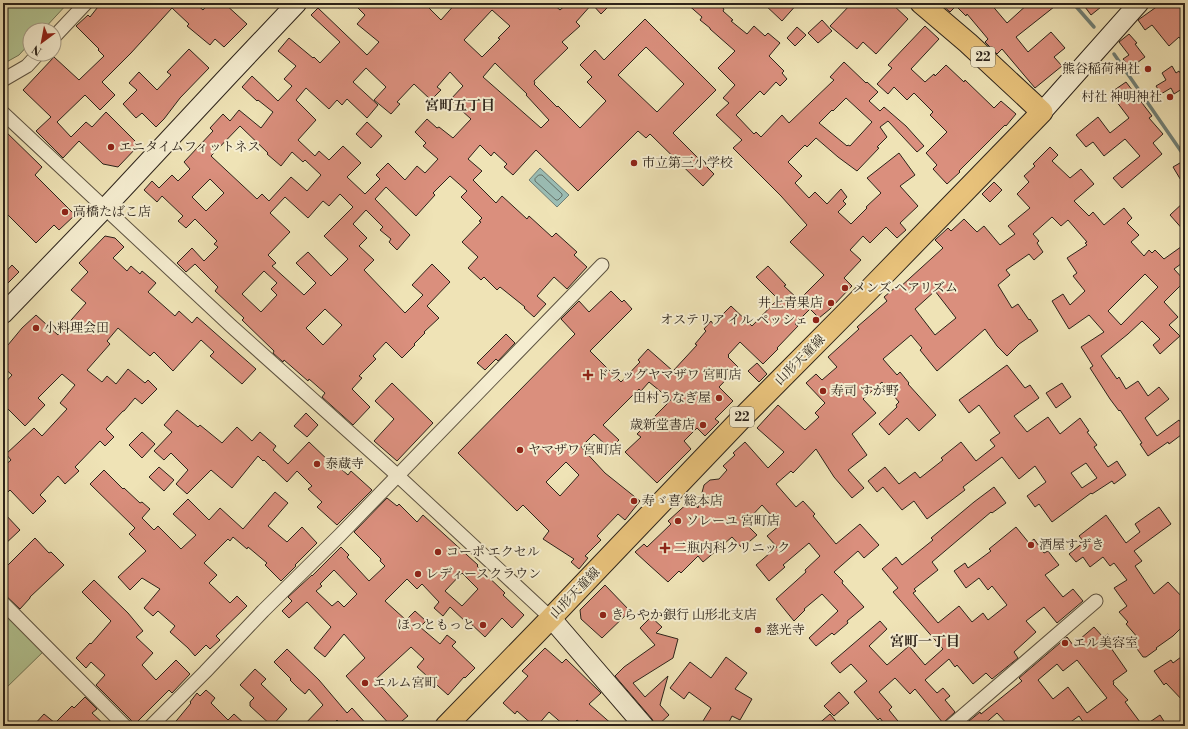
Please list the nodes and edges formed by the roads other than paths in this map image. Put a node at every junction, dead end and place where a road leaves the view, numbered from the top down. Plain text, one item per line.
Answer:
1 (86, 3) edge
2 (297, 3) edge
3 (921, 3) edge
4 (1139, 3) edge
5 (62, 28) edge
6 (31, 62) edge
7 (3, 80) edge
8 (1042, 112) junction
9 (3, 113) edge
10 (105, 208) junction
11 (602, 265) dead end
12 (3, 314) edge
13 (397, 475) junction
14 (1096, 601) dead end
15 (3, 603) edge
16 (551, 618) junction
17 (125, 726) edge
18 (151, 726) edge
19 (446, 726) edge
20 (644, 726) edge
21 (951, 726) edge

1 - 5 street
2 - 10 street
3 - 8 main road, 22
4 - 8 street
6 - 7 street
8 - 16 main road, 山形天童線 / 22
9 - 10 street
10 - 12 street
10 - 13 street
11 - 13 street
13 - 16 street
13 - 18 street
14 - 21 street
15 - 17 street
16 - 19 main road, 山形天童線 / 22
16 - 20 street

